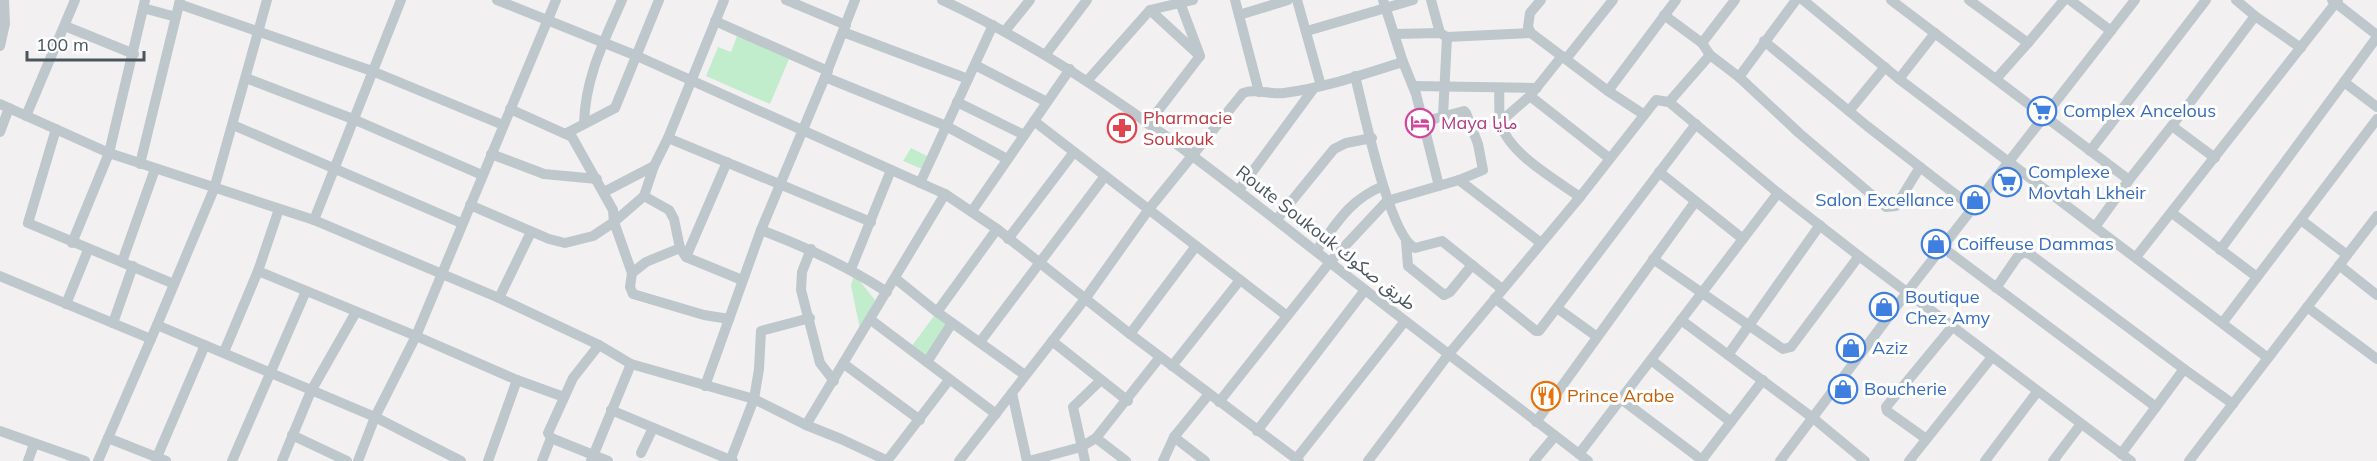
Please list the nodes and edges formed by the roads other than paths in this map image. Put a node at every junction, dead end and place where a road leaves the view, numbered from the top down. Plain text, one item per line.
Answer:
1 (4, 0) edge
2 (75, 0) edge
3 (267, 0) edge
4 (401, 0) edge
5 (497, 0) edge
6 (556, 0) edge
7 (621, 0) edge
8 (659, 0) edge
9 (724, 0) edge
10 (786, 0) edge
11 (855, 0) edge
12 (942, 0) edge
13 (1030, 0) edge
14 (1087, 0) edge
15 (1193, 0) edge
16 (1235, 0) edge
17 (1288, 0) edge
18 (1297, 0) edge
19 (1413, 0) edge
20 (1431, 0) edge
21 (1541, 0) edge
22 (1613, 0) edge
23 (1676, 0) edge
24 (1735, 0) edge
25 (1796, 0) edge
26 (1803, 0) edge
27 (1891, 0) edge
28 (1969, 0) edge
29 (2064, 0) edge
30 (2070, 0) edge
31 (2135, 0) edge
32 (2206, 0) edge
33 (2236, 0) edge
34 (2335, 1) edge
35 (180, 2) edge
36 (1179, 2) edge
37 (143, 3) edge
38 (961, 4) edge
39 (1385, 4) edge
40 (1150, 10) junction
41 (1239, 15) junction
42 (1664, 15) junction
43 (2255, 16) junction
44 (176, 17) junction
45 (548, 20) junction
46 (715, 21) junction
47 (65, 26) junction
48 (993, 26) junction
49 (845, 29) junction
50 (260, 31) junction
51 (1005, 31) junction
52 (1307, 31) junction
53 (2111, 31) junction
54 (1531, 33) junction
55 (1935, 33) junction
56 (1394, 34) junction
57 (1443, 35) junction
58 (2377, 36) edge
59 (1764, 41) junction
60 (604, 42) junction
61 (1702, 43) junction
62 (2028, 43) junction
63 (0, 46) edge
64 (2301, 48) junction
65 (134, 54) junction
66 (1046, 54) junction
67 (1710, 55) junction
68 (637, 56) junction
69 (1200, 56) junction
70 (1564, 58) junction
71 (1403, 62) junction
72 (975, 65) junction
73 (1885, 67) junction
74 (1070, 69) junction
75 (372, 71) junction
76 (826, 74) junction
77 (1355, 76) junction
78 (1739, 77) junction
79 (246, 78) junction
80 (968, 79) junction
81 (1899, 79) junction
82 (1996, 79) junction
83 (691, 80) junction
84 (1087, 81) junction
85 (2344, 82) junction
86 (1413, 86) junction
87 (1318, 87) junction
88 (1445, 87) junction
89 (1499, 88) junction
90 (1608, 91) junction
91 (1259, 92) junction
92 (1533, 92) junction
93 (957, 102) junction
94 (1047, 102) junction
95 (1669, 102) junction
96 (4, 106) edge
97 (2377, 107) edge
98 (510, 109) junction
99 (1849, 111) junction
100 (1643, 114) junction
101 (26, 116) junction
102 (1443, 116) junction
103 (2045, 117) junction
104 (353, 119) junction
105 (2377, 119) edge
106 (1034, 121) junction
107 (1422, 122) junction
108 (1500, 122) junction
109 (584, 124) junction
110 (1148, 124) junction
111 (1696, 124) junction
112 (233, 125) junction
113 (503, 125) junction
114 (946, 126) junction
115 (2172, 126) junction
116 (56, 129) junction
117 (802, 131) junction
118 (0, 132) edge
119 (567, 133) junction
120 (1024, 135) junction
121 (668, 138) junction
122 (1371, 138) junction
123 (2090, 151) junction
124 (1074, 152) junction
125 (109, 153) junction
126 (491, 154) junction
127 (1192, 155) junction
128 (1609, 158) junction
129 (2215, 158) junction
130 (1007, 159) junction
131 (727, 162) junction
132 (2009, 163) junction
133 (140, 164) junction
134 (654, 166) junction
135 (1920, 167) junction
136 (335, 168) junction
137 (155, 169) junction
138 (891, 170) junction
139 (1659, 172) junction
140 (482, 175) junction
141 (1105, 176) junction
142 (597, 179) junction
143 (1459, 180) junction
144 (2129, 180) junction
145 (920, 183) junction
146 (780, 184) junction
147 (1383, 186) junction
148 (1439, 186) junction
149 (214, 189) junction
150 (1239, 190) junction
151 (604, 192) junction
152 (1778, 193) junction
153 (945, 194) junction
154 (644, 196) junction
155 (1580, 197) junction
156 (1386, 201) junction
157 (1695, 201) junction
158 (470, 205) junction
159 (279, 208) junction
160 (1973, 208) junction
161 (1149, 209) junction
162 (972, 211) junction
163 (2172, 213) junction
164 (2377, 216) edge
165 (1277, 219) junction
166 (314, 220) junction
167 (2301, 220) junction
168 (614, 222) junction
169 (870, 222) junction
170 (461, 223) junction
171 (1820, 225) junction
172 (2095, 227) junction
173 (997, 229) junction
174 (761, 230) junction
175 (531, 232) junction
176 (1743, 238) junction
177 (1008, 239) junction
178 (1406, 241) junction
179 (72, 243) junction
180 (1541, 243) junction
181 (1196, 246) junction
182 (1942, 248) junction
183 (811, 249) junction
184 (88, 250) junction
185 (2220, 250) junction
186 (1316, 251) junction
187 (683, 252) junction
188 (2347, 255) junction
189 (1859, 256) junction
190 (2136, 257) junction
191 (1653, 259) junction
192 (122, 262) junction
193 (1039, 262) junction
194 (1330, 262) junction
195 (2339, 265) junction
196 (133, 266) junction
197 (1472, 266) junction
198 (851, 269) junction
199 (258, 272) junction
200 (442, 273) junction
201 (632, 273) junction
202 (0, 276) edge
203 (2257, 277) junction
204 (896, 279) junction
205 (742, 280) junction
206 (1240, 280) junction
207 (174, 284) junction
208 (1996, 288) junction
209 (1502, 289) junction
210 (1365, 290) junction
211 (306, 291) junction
212 (1908, 291) junction
213 (2376, 291) edge
214 (887, 292) junction
215 (1702, 292) junction
216 (499, 298) junction
217 (1495, 298) junction
218 (1084, 299) junction
219 (66, 304) junction
220 (2307, 307) junction
221 (1557, 308) junction
222 (356, 312) junction
223 (937, 312) junction
224 (1287, 316) junction
225 (810, 318) junction
226 (729, 319) junction
227 (871, 320) junction
228 (1681, 320) junction
229 (1405, 321) junction
230 (2223, 322) junction
231 (113, 323) junction
232 (952, 323) junction
233 (157, 325) junction
234 (1748, 325) junction
235 (1952, 327) junction
236 (1130, 334) junction
237 (416, 336) junction
238 (1596, 336) junction
239 (150, 339) junction
240 (1052, 341) junction
241 (980, 342) junction
242 (205, 345) junction
243 (599, 345) junction
244 (224, 352) junction
245 (1448, 355) junction
246 (1728, 355) junction
247 (1160, 357) junction
248 (1992, 357) junction
249 (2268, 358) junction
250 (2377, 359) edge
251 (1651, 360) junction
252 (927, 362) junction
253 (631, 364) junction
254 (844, 364) junction
255 (1172, 366) junction
256 (2184, 369) junction
257 (270, 371) junction
258 (1025, 375) junction
259 (517, 380) junction
260 (949, 380) junction
261 (1101, 380) junction
262 (1763, 380) junction
263 (834, 381) junction
264 (705, 386) junction
265 (311, 391) junction
266 (2037, 392) junction
267 (1012, 393) junction
268 (1209, 394) junction
269 (564, 398) junction
270 (754, 399) junction
271 (1621, 399) junction
272 (1128, 401) junction
273 (1219, 402) junction
274 (2233, 404) junction
275 (2156, 406) junction
276 (611, 410) junction
277 (996, 414) junction
278 (375, 417) junction
279 (1813, 418) junction
280 (920, 420) junction
281 (1536, 422) junction
282 (1731, 422) junction
283 (2081, 424) junction
284 (806, 425) junction
285 (652, 428) junction
286 (1257, 430) junction
287 (0, 431) edge
288 (292, 435) junction
289 (1555, 436) junction
290 (1174, 437) junction
291 (108, 438) junction
292 (551, 438) junction
293 (1096, 438) junction
294 (1926, 438) junction
295 (34, 444) junction
296 (1081, 447) junction
297 (641, 453) dead end
298 (2121, 454) junction
299 (1584, 457) edge
300 (592, 458) edge
301 (161, 459) edge
302 (1858, 459) edge
303 (360, 460) edge
304 (1297, 460) edge
305 (1913, 460) edge
306 (28, 461) edge
307 (85, 461) edge
308 (98, 461) edge
309 (232, 461) edge
310 (282, 461) edge
311 (347, 461) edge
312 (461, 461) edge
313 (488, 461) edge
314 (542, 461) edge
315 (608, 461) edge
316 (731, 461) edge
317 (887, 461) edge
318 (959, 461) edge
319 (1028, 461) edge
320 (1085, 461) edge
321 (1126, 461) edge
322 (1163, 461) edge
323 (1205, 461) edge
324 (1368, 461) edge
325 (1534, 461) edge
326 (1701, 461) edge
327 (1780, 461) edge
328 (1985, 461) edge
329 (2053, 461) edge
330 (2131, 461) edge
331 (2189, 461) edge

1 - 63 street
2 - 47 street
3 - 50 street
4 - 75 street
5 - 45 street
6 - 45 street
7 - 60 street
8 - 68 street
9 - 46 street
10 - 49 street
11 - 49 street
12 - 38 street, Route Soukouk طريق صكوك
13 - 51 street
14 - 66 street
15 - 36 street
16 - 41 street
17 - 41 street
18 - 52 street
19 - 39 street
20 - 57 street
21 - 54 street
22 - 70 street
23 - 42 street
24 - 61 street
25 - 59 street
26 - 73 street
27 - 55 street
28 - 62 street
29 - 62 street
30 - 53 street
31 - 53 street
32 - 123 street
33 - 43 street
34 - 58 street
34 - 64 street
35 - 44 street
35 - 50 street
36 - 40 street
36 - 69 street
37 - 44 street
37 - 65 street
38 - 48 street, Route Soukouk طريق صكوك
39 - 52 street
39 - 56 street
40 - 69 street
40 - 84 street
41 - 91 street
42 - 61 street
42 - 90 street
43 - 64 street
43 - 115 street
44 - 133 street
45 - 60 street
45 - 98 street
46 - 76 street
46 - 83 street
47 - 65 street
47 - 101 street
48 - 51 street, Route Soukouk طريق صكوك
48 - 72 street
49 - 76 street
49 - 80 street
50 - 75 street
50 - 79 street
51 - 66 street, Route Soukouk طريق صكوك
52 - 87 street
53 - 103 street
54 - 57 street
54 - 70 street
55 - 81 street
55 - 82 street
56 - 57 street
56 - 71 street
57 - 88 street
58 - 85 street
59 - 78 street
59 - 99 street
60 - 68 street
60 - 109 street
61 - 67 street
62 - 82 street
64 - 129 street
65 - 125 street
66 - 74 street, Route Soukouk طريق صكوك
67 - 78 street
67 - 95 street
68 - 83 street
68 - 109 street
69 - 110 street
70 - 90 street
70 - 92 street
71 - 77 street
71 - 86 street
72 - 80 street
72 - 94 street
73 - 81 street
73 - 99 street
74 - 84 street, Route Soukouk طريق صكوك
74 - 94 street
75 - 104 street
75 - 113 street
76 - 114 street
76 - 117 street
77 - 87 street
77 - 122 street
78 - 135 street
79 - 104 street
79 - 112 street
80 - 93 street
81 - 132 street
82 - 103 street
83 - 117 street
83 - 121 street
84 - 110 street, Route Soukouk طريق صكوك
85 - 97 street
85 - 185 street
86 - 88 street
86 - 107 street
87 - 91 street
87 - 150 street
88 - 89 street
88 - 102 street
89 - 92 street
89 - 108 street
90 - 100 street
91 - 127 street
92 - 108 street
92 - 128 street
93 - 114 street
93 - 120 street
94 - 106 street
95 - 100 street
95 - 111 street
96 - 101 street
96 - 118 street
98 - 113 street
98 - 119 street
99 - 135 street
100 - 128 street
101 - 116 street
102 - 107 street
102 - 143 street
103 - 123 street
103 - 132 street
104 - 136 street
104 - 140 street
105 - 167 street
106 - 120 street
106 - 124 street
107 - 148 street
108 - 155 street
109 - 119 street
110 - 127 street, Route Soukouk طريق صكوك
111 - 139 street
111 - 152 street
112 - 136 street
112 - 149 street
113 - 126 street
114 - 130 street
114 - 145 street
115 - 129 street
115 - 144 street
116 - 125 street
116 - 179 street
117 - 138 street
117 - 146 street
119 - 142 street
120 - 130 street
121 - 131 street
121 - 134 street
122 - 147 street
122 - 165 street
123 - 144 street
124 - 141 street
124 - 177 street
125 - 133 street
125 - 179 street
126 - 140 street
126 - 142 street
127 - 150 street, Route Soukouk طريق صكوك
127 - 161 street
128 - 155 street
129 - 163 street
130 - 162 street
131 - 146 street
131 - 187 street
132 - 160 street
132 - 172 street
133 - 137 street
134 - 151 street
134 - 154 street
135 - 160 street
136 - 166 street
136 - 170 street
137 - 149 street
137 - 192 street
138 - 145 street
138 - 169 street
139 - 157 street
139 - 221 street
140 - 158 street
141 - 161 street
141 - 193 street
142 - 151 street
143 - 148 street
143 - 180 street
144 - 172 street
145 - 153 street
146 - 169 street
146 - 174 street
147 - 156 street
147 - 186 street
148 - 156 street
149 - 159 street
149 - 207 street
150 - 165 street, Route Soukouk طريق صكوك
151 - 168 street
152 - 171 street
152 - 176 street
153 - 162 street
153 - 204 street
154 - 168 street
154 - 187 street
155 - 180 street
156 - 178 street
156 - 194 street
157 - 176 street
157 - 191 street
158 - 170 street
158 - 175 street
159 - 166 street
159 - 199 street
160 - 182 street
161 - 181 street
161 - 218 street
162 - 173 street
163 - 185 street
163 - 190 street
164 - 188 street
165 - 186 street, Route Soukouk طريق صكوك
166 - 200 street
167 - 188 street
167 - 203 street
168 - 175 street
168 - 201 street
169 - 198 street
170 - 200 street
171 - 189 street
171 - 234 street
172 - 190 street
173 - 177 street
173 - 223 street
174 - 183 street
174 - 205 street
175 - 216 street
176 - 215 street
177 - 193 street
178 - 197 street
178 - 197 street
179 - 184 street
180 - 209 street
181 - 206 street
181 - 236 street
182 - 208 street
182 - 212 street
183 - 198 street
183 - 225 street
184 - 192 street
184 - 219 street
185 - 203 street
186 - 194 street, Route Soukouk طريق صكوك
187 - 201 street
187 - 205 street
188 - 195 street
189 - 212 street
189 - 234 street
190 - 230 street
191 - 215 street
191 - 238 street
192 - 196 street
193 - 218 street
193 - 241 street
194 - 210 street, Route Soukouk طريق صكوك
194 - 224 street
195 - 213 street
195 - 220 street
196 - 207 street
196 - 231 street
197 - 209 street
198 - 214 street
199 - 211 street
199 - 244 street
200 - 216 street
200 - 237 street
201 - 226 street
202 - 219 street
203 - 230 street
204 - 214 street
204 - 223 street
205 - 226 street
206 - 224 street
206 - 255 street
207 - 233 street
208 - 256 street
208 - 275 street
209 - 217 street
210 - 229 street, Route Soukouk طريق صكوك
210 - 286 street
211 - 222 street
211 - 257 street
212 - 235 street
212 - 279 street
214 - 227 street
215 - 228 street
215 - 234 street
216 - 243 street
217 - 221 street
217 - 245 street
218 - 236 street
218 - 240 street
219 - 231 street
220 - 249 street
220 - 250 street
221 - 238 street
222 - 237 street
222 - 265 street
223 - 232 street
224 - 273 street
225 - 263 street
225 - 270 street
226 - 264 street
227 - 252 street
227 - 254 street
228 - 246 street
228 - 251 street
229 - 245 street, Route Soukouk طريق صكوك
229 - 304 street
230 - 249 street
231 - 239 street
232 - 241 street
232 - 252 street
233 - 239 street
233 - 242 street
234 - 246 street
235 - 248 street
235 - 294 street
236 - 247 street
237 - 259 street
237 - 278 street
238 - 281 street
239 - 291 street
240 - 258 street
240 - 261 street
241 - 258 street
242 - 244 street
242 - 301 street
243 - 253 street
243 - 269 street
244 - 257 street
245 - 281 street, Route Soukouk طريق صكوك
245 - 324 street
246 - 262 street
247 - 255 street
247 - 272 street
248 - 266 street
248 - 294 street
249 - 274 street
251 - 271 street
251 - 282 street
252 - 260 street
253 - 264 street
253 - 276 street
254 - 263 street
254 - 280 street
255 - 268 street
256 - 274 street
256 - 275 street
257 - 265 street
257 - 309 street
258 - 267 street
259 - 269 street
259 - 313 street
260 - 277 street
260 - 280 street
261 - 272 street
261 - 296 street
262 - 279 street
262 - 282 street
263 - 284 street
264 - 270 street
265 - 278 street
265 - 288 street
266 - 283 street
266 - 328 street
267 - 277 street
267 - 319 street
268 - 273 street
268 - 290 street
269 - 292 street
270 - 284 street
270 - 316 street
271 - 299 street
271 - 326 street
272 - 293 street
273 - 286 street
274 - 331 street
275 - 298 street
276 - 285 street
276 - 300 street
277 - 318 street
278 - 303 street
278 - 312 street
279 - 302 street
279 - 327 street
280 - 317 street
281 - 289 street, Route Soukouk طريق صكوك
282 - 326 street
283 - 298 street
283 - 329 street
284 - 317 street
285 - 297 street
285 - 316 street
286 - 304 street
287 - 295 street
288 - 310 street
288 - 311 street
289 - 299 street, Route Soukouk طريق صكوك
289 - 325 street
290 - 322 street
290 - 323 street
291 - 301 street
291 - 308 street
292 - 300 street
292 - 314 street
293 - 296 street
293 - 321 street
294 - 305 street
295 - 306 street
295 - 307 street
296 - 319 street
296 - 320 street
298 - 330 street
300 - 315 street

